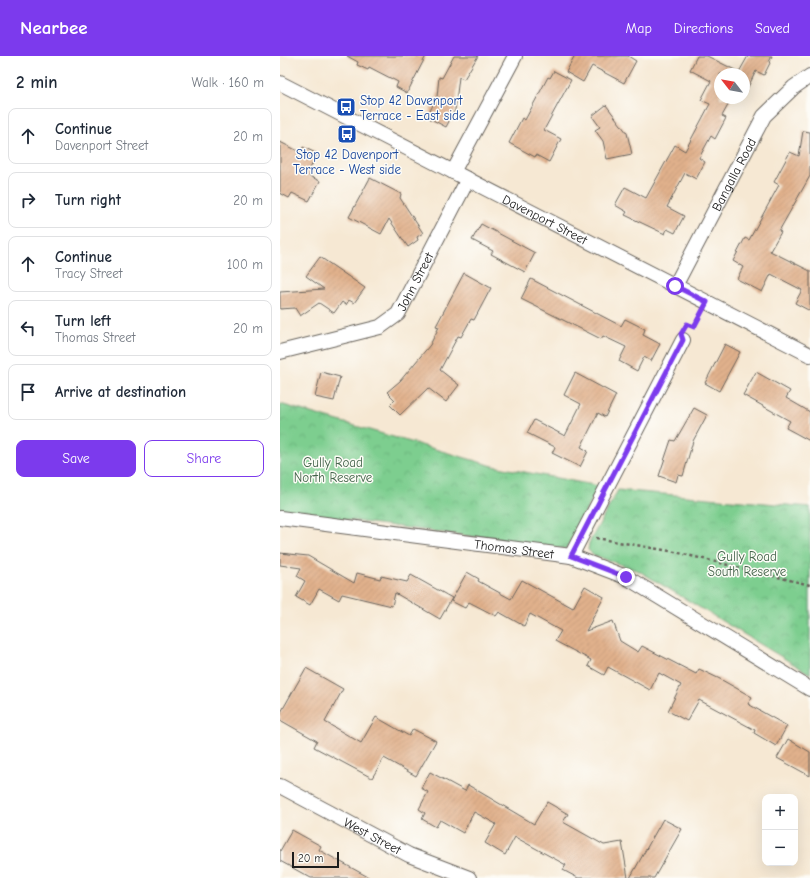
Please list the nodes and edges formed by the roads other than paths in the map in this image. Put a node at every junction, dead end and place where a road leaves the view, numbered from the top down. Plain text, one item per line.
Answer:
1 (515, 56) edge
2 (810, 76) edge
3 (280, 83) edge
4 (453, 172) junction
5 (468, 179) junction
6 (675, 286) junction
7 (683, 340) road end
8 (280, 352) edge
9 (810, 355) edge
10 (280, 518) edge
11 (571, 556) junction
12 (810, 688) edge
13 (280, 786) edge
14 (469, 878) edge

1 - 4 street
2 - 6 street, Bangalla Road
3 - 4 street, Davenport Street
4 - 5 street, Davenport Street
5 - 6 street, Davenport Street
5 - 8 street, John Street
6 - 9 street, Davenport Street
7 - 11 street
10 - 11 street, Thomas Street
11 - 12 street, Thomas Street
13 - 14 street, West Street

